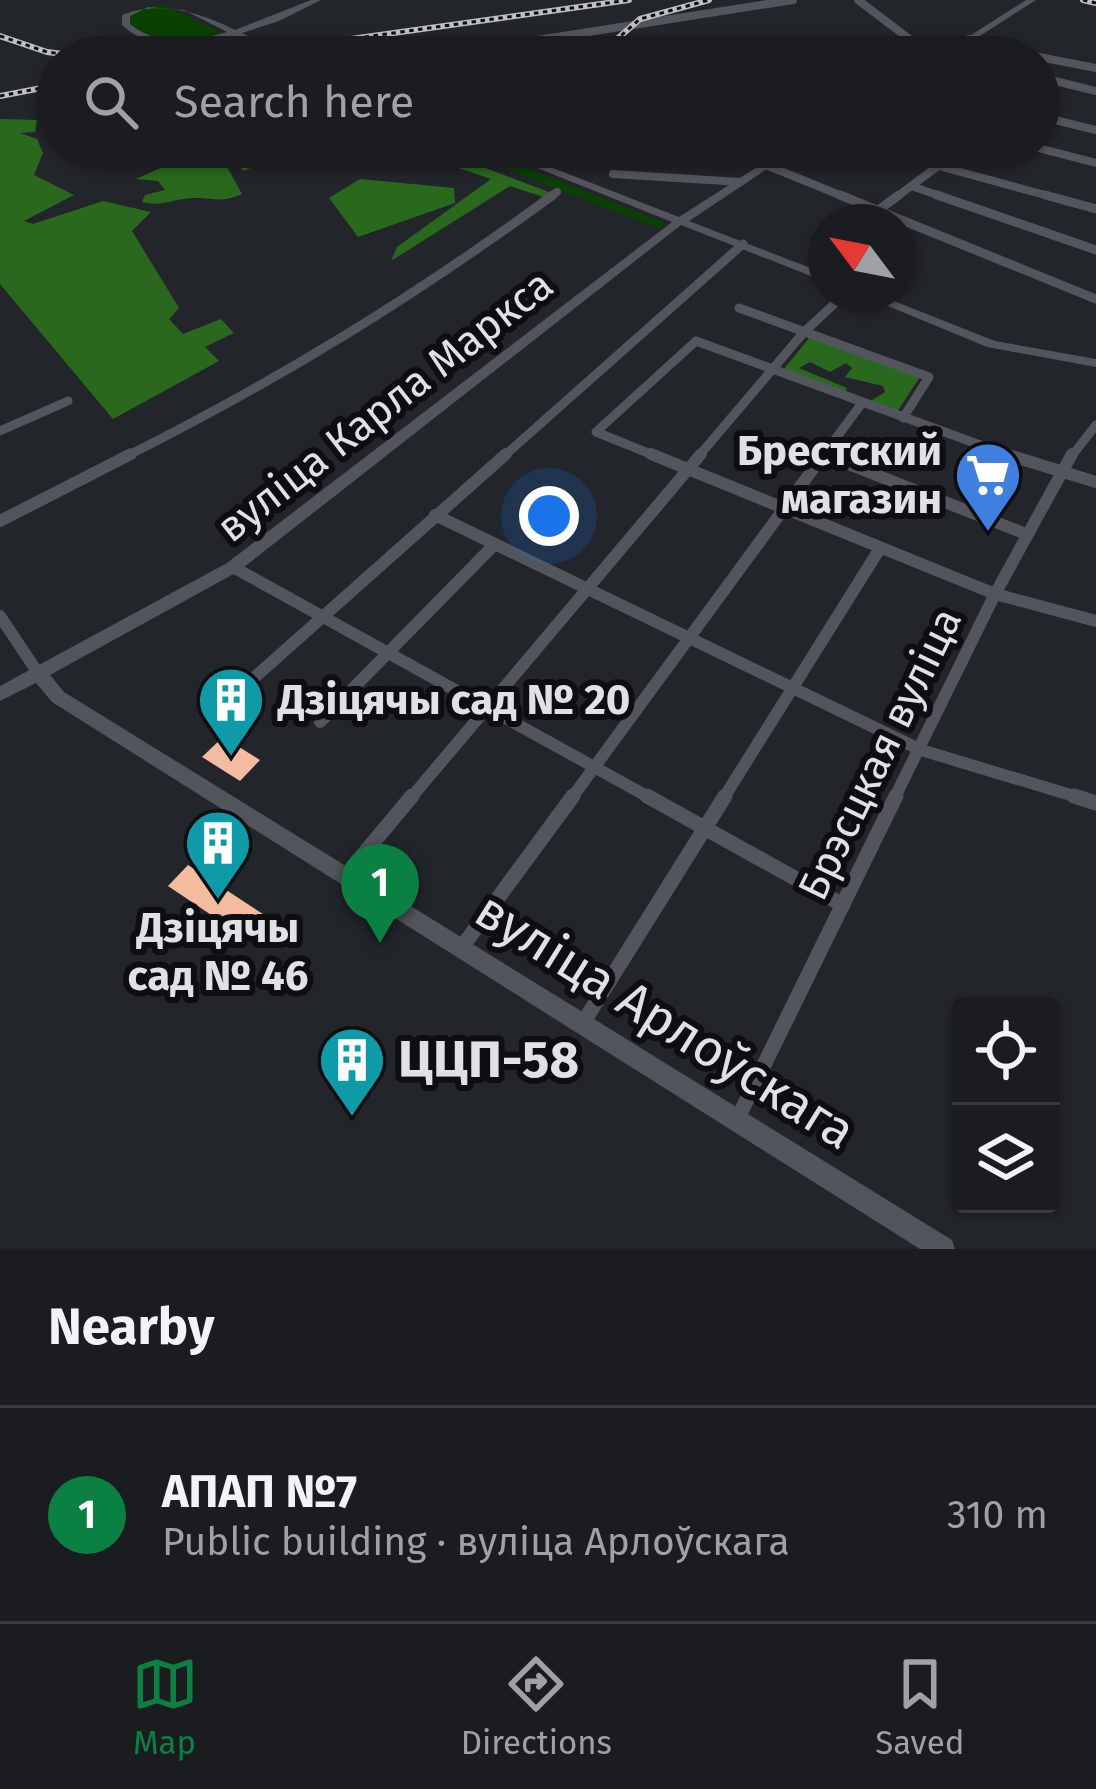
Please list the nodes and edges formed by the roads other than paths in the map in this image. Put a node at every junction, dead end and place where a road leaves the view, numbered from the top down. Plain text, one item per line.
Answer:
1 (121, 0) edge
2 (170, 0) edge
3 (321, 0) edge
4 (794, 0) edge
5 (858, 0) edge
6 (1032, 0) edge
7 (189, 4) edge
8 (223, 24) junction
9 (126, 36) edge
10 (143, 36) edge
11 (217, 36) edge
12 (221, 36) edge
13 (244, 36) edge
14 (248, 36) edge
15 (555, 36) edge
16 (905, 36) edge
17 (974, 36) edge
18 (1060, 61) edge
19 (1096, 68) edge
20 (1060, 82) edge
21 (1096, 91) edge
22 (1060, 121) edge
23 (1096, 130) edge
24 (1060, 154) edge
25 (1096, 163) edge
26 (546, 168) edge
27 (556, 168) edge
28 (761, 168) edge
29 (773, 168) edge
30 (935, 168) edge
31 (945, 168) edge
32 (613, 174) dead end
33 (740, 182) junction
34 (910, 187) junction
35 (557, 192) dead end
36 (860, 204) edge
37 (887, 204) edge
38 (1096, 209) edge
39 (681, 219) junction
40 (916, 227) edge
41 (743, 244) junction
42 (1096, 250) edge
43 (808, 271) edge
44 (1096, 299) edge
45 (740, 308) dead end
46 (826, 312) edge
47 (911, 312) edge
48 (804, 332) junction
49 (1096, 363) edge
50 (772, 370) junction
51 (68, 401) dead end
52 (862, 403) junction
53 (902, 418) junction
54 (1096, 425) edge
55 (0, 431) edge
56 (822, 454) junction
57 (686, 470) junction
58 (1058, 475) junction
59 (1096, 482) edge
60 (781, 510) junction
61 (435, 515) junction
62 (0, 521) edge
63 (1026, 534) junction
64 (494, 545) junction
65 (879, 550) junction
66 (233, 567) junction
67 (583, 589) junction
68 (995, 594) junction
69 (0, 616) edge
70 (319, 616) junction
71 (1096, 621) edge
72 (686, 639) junction
73 (388, 654) junction
74 (38, 673) junction
75 (792, 690) junction
76 (0, 694) edge
77 (228, 701) dead end
78 (484, 707) junction
79 (320, 722) dead end
80 (921, 750) junction
81 (592, 764) junction
82 (1096, 803) edge
83 (705, 825) junction
84 (346, 875) junction
85 (843, 905) junction
86 (462, 947) junction
87 (583, 1023) junction
88 (736, 1120) junction
89 (943, 1249) edge

1 - 9 main road
2 - 7 main road
3 - 11 main road
3 - 12 main road
4 - 15 street
5 - 16 street
6 - 17 main road
7 - 8 main road
7 - 10 main road
8 - 13 main road
8 - 14 main road
18 - 19 street
20 - 21 street
22 - 23 street
24 - 25 street
26 - 39 main road
27 - 39 main road
28 - 33 main road, вуліца Карла Маркса
29 - 36 street
30 - 34 street
31 - 38 street
32 - 33 street
33 - 39 main road, вуліца Карла Маркса
34 - 37 street
34 - 42 street
35 - 62 street
39 - 41 main road
39 - 66 main road, вуліца Карла Маркса
40 - 44 street
41 - 43 main road
41 - 61 street
45 - 48 street
46 - 48 street
47 - 49 main road
48 - 50 street
48 - 53 street
50 - 52 street
50 - 57 street
50 - 57 street
51 - 55 street
52 - 53 street
52 - 56 street
53 - 58 street
54 - 58 street, Брэсцкая вуліца
56 - 60 street
56 - 63 street
57 - 60 street
57 - 67 street
58 - 59 street
58 - 63 street, Брэсцкая вуліца
60 - 65 street
60 - 72 street
61 - 64 street
61 - 70 street
63 - 68 street, Брэсцкая вуліца
64 - 67 street
64 - 73 street
65 - 68 street
65 - 75 street
66 - 70 street
66 - 74 main road, вуліца Карла Маркса
67 - 72 street
67 - 78 street
68 - 71 street
68 - 80 street, Брэсцкая вуліца
69 - 74 street
70 - 73 street
70 - 77 street
72 - 75 street
72 - 81 street
73 - 78 street
73 - 79 street
74 - 76 main road, вуліца Карла Маркса
74 - 84 main road, вуліца Арлоўскага
75 - 80 street
75 - 83 street
78 - 81 street
78 - 84 street
80 - 82 street
80 - 85 street, Брэсцкая вуліца
81 - 83 street
81 - 86 street
83 - 85 street
83 - 87 street
84 - 86 main road, вуліца Арлоўскага
85 - 88 street, Брэсцкая вуліца
86 - 87 main road, вуліца Арлоўскага
87 - 88 main road, вуліца Арлоўскага
88 - 89 main road, вуліца Арлоўскага

